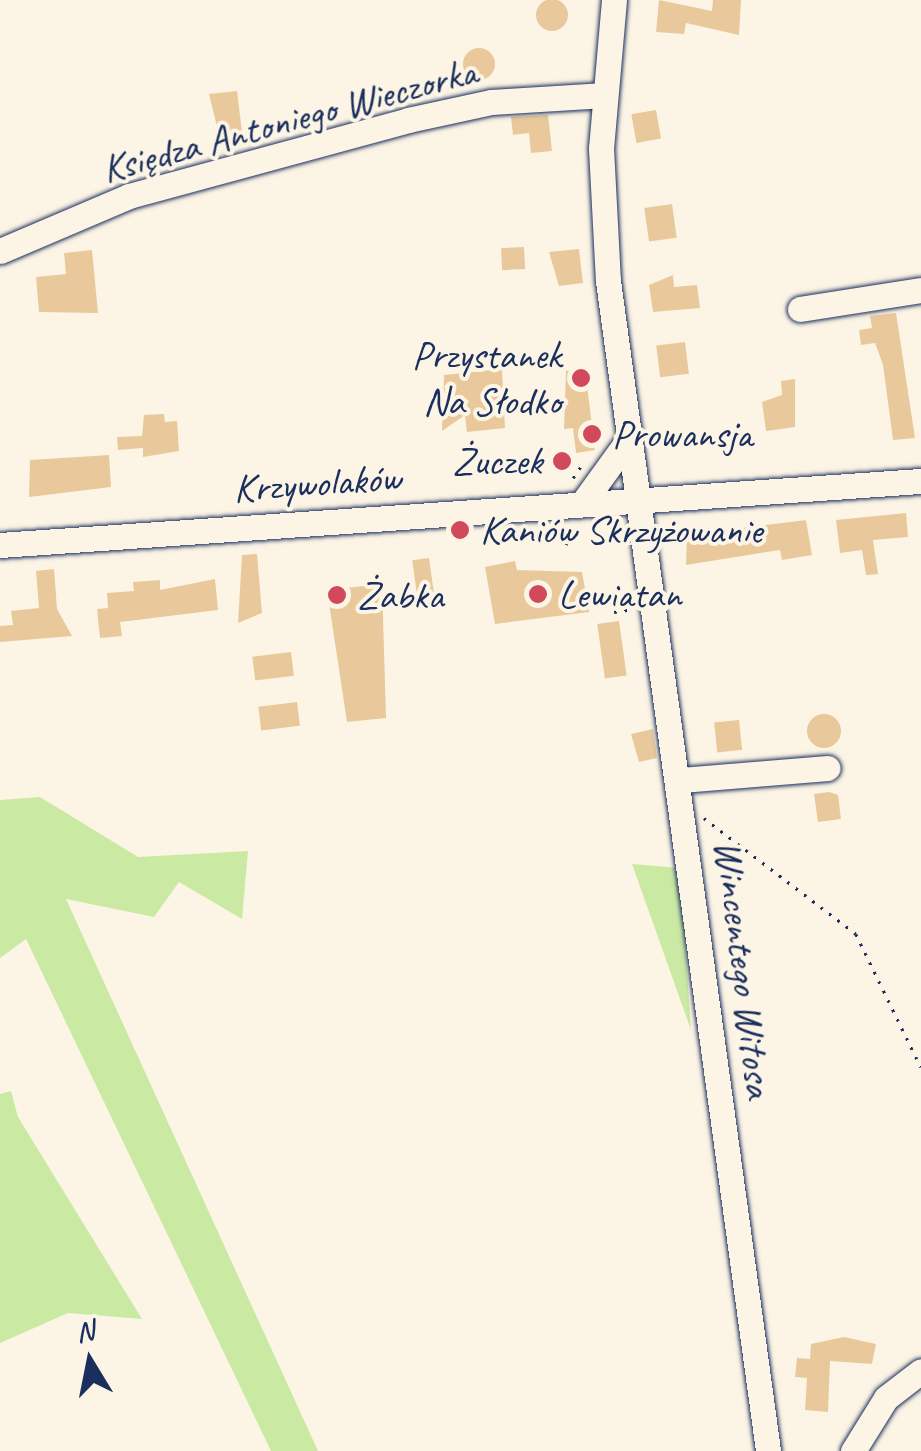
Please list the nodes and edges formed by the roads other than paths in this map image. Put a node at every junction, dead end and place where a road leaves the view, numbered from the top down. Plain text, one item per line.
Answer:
1 (614, 0) edge
2 (605, 95) junction
3 (0, 251) edge
4 (921, 290) edge
5 (800, 308) dead end
6 (631, 436) junction
7 (921, 481) edge
8 (640, 497) junction
9 (584, 501) junction
10 (0, 545) edge
11 (828, 768) dead end
12 (682, 790) junction
13 (921, 1372) edge
14 (768, 1451) edge
15 (852, 1451) edge

1 - 2 street, Wincentego Witosa
2 - 3 street, Księdza Antoniego Wieczorka
2 - 6 street, Wincentego Witosa
4 - 5 street
6 - 8 street, Wincentego Witosa
6 - 9 street
7 - 8 street, Krzywolaków
8 - 9 street, Krzywolaków
8 - 12 street, Wincentego Witosa
9 - 10 street, Krzywolaków
11 - 12 street
12 - 14 street, Wincentego Witosa
13 - 15 street

